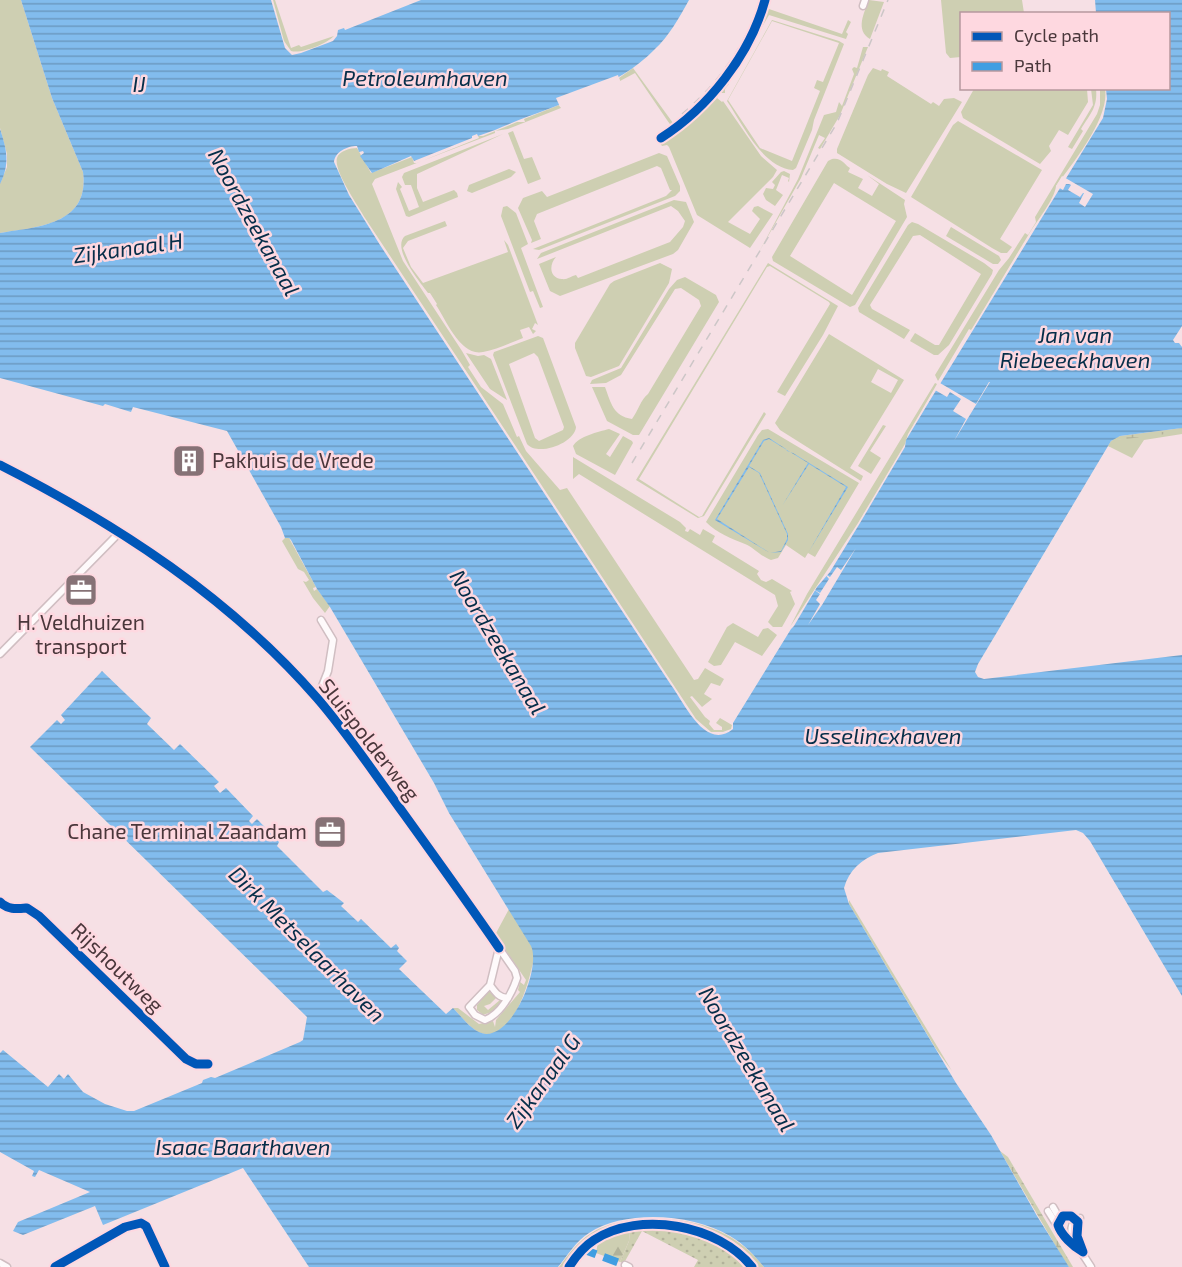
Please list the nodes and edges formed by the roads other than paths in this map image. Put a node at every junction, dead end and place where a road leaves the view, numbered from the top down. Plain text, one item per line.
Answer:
1 (765, 0) edge
2 (661, 138) dead end
3 (0, 465) edge
4 (120, 532) junction
5 (321, 620) dead end
6 (0, 654) edge
7 (317, 699) junction
8 (0, 902) edge
9 (499, 948) junction
10 (490, 986) junction
11 (508, 998) junction
12 (208, 1064) dead end
13 (1062, 1217) junction
14 (1058, 1227) junction
15 (1083, 1252) junction
16 (0, 1263) edge
17 (7, 1267) edge
18 (55, 1267) edge
19 (165, 1267) edge
20 (568, 1267) edge
21 (752, 1267) edge
22 (1091, 1267) edge

1 - 2 street
3 - 4 street, Sluispolderweg
4 - 6 street
4 - 7 street, Sluispolderweg
5 - 7 street, Sluispolderweg
7 - 9 street, Sluispolderweg
8 - 12 street, Rijshoutweg
9 - 10 street
9 - 11 street, Sluispolderweg
10 - 11 street
10 - 11 street
13 - 14 street
13 - 14 street
13 - 15 street
14 - 15 street
15 - 22 street
16 - 17 street
18 - 19 street
20 - 21 street

